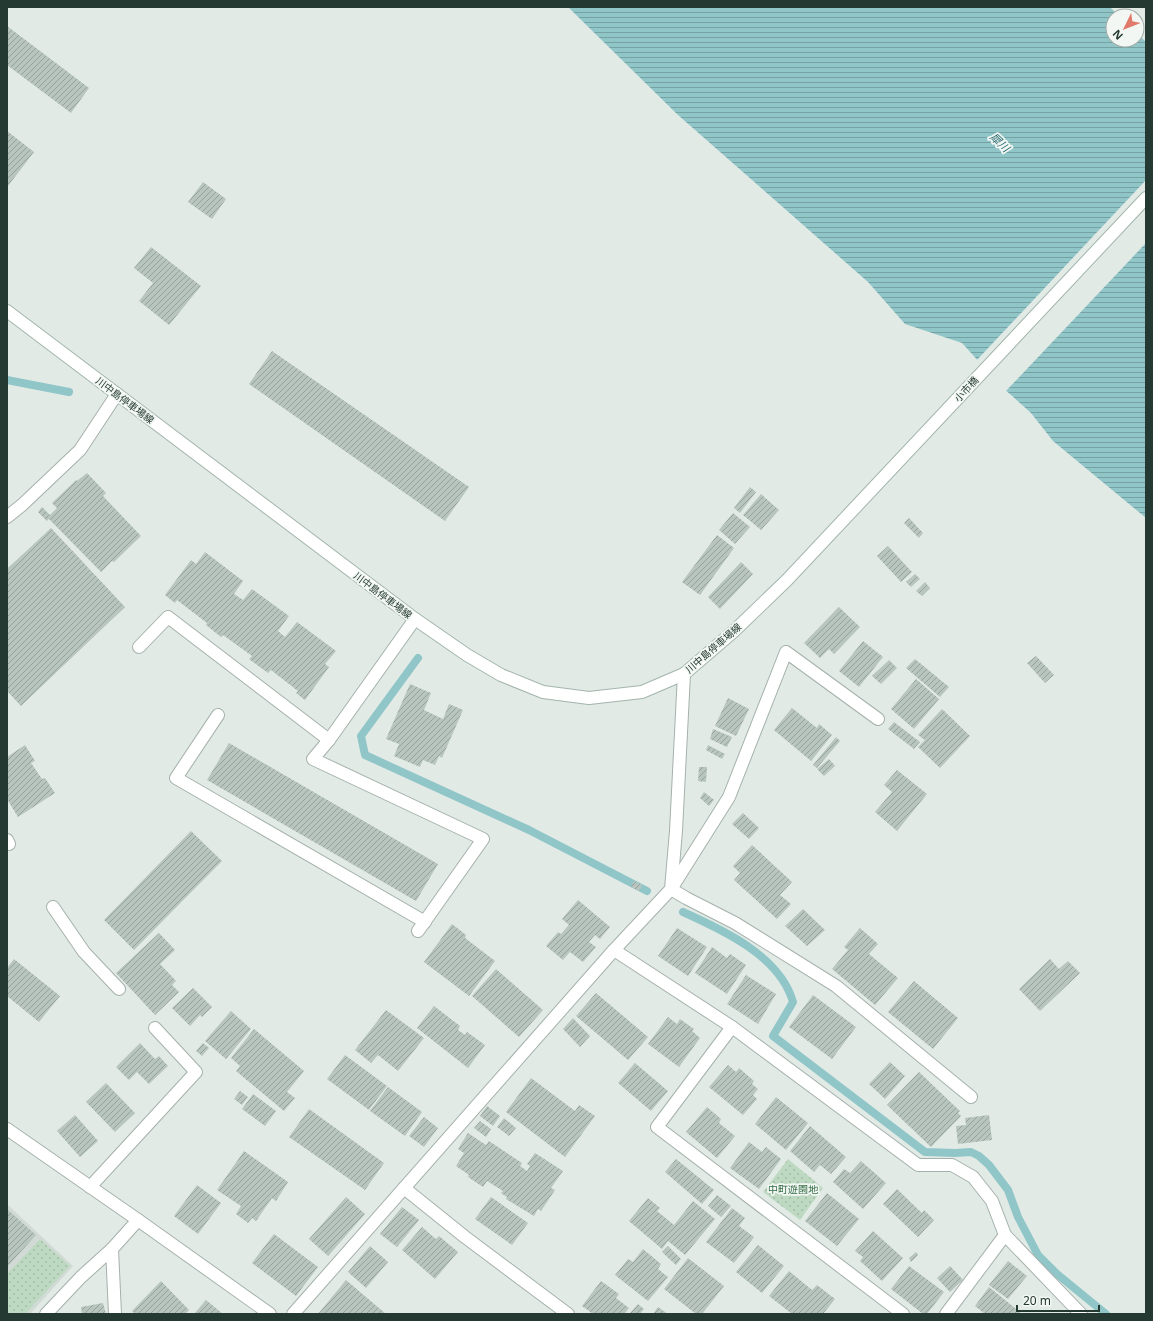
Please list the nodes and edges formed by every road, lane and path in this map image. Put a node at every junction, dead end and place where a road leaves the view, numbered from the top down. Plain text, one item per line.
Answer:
1 (1146, 198) edge
2 (7, 311) edge
3 (117, 394) junction
4 (7, 517) edge
5 (787, 580) joint
6 (415, 619) junction
7 (139, 647) dead end
8 (684, 674) junction
9 (218, 715) dead end
10 (878, 719) dead end
11 (329, 740) junction
12 (671, 889) junction
13 (53, 907) dead end
14 (614, 950) junction
15 (119, 989) dead end
16 (732, 1027) junction
17 (155, 1028) dead end
18 (972, 1097) dead end
19 (7, 1129) edge
20 (90, 1187) junction
21 (404, 1188) junction
22 (138, 1220) junction
23 (1005, 1235) junction
24 (112, 1249) junction
25 (46, 1314) edge
26 (115, 1314) edge
27 (270, 1314) edge
28 (293, 1314) edge
29 (568, 1314) edge
30 (902, 1314) edge
31 (946, 1314) edge
32 (1081, 1314) edge

1 - 5 street, 小市橋
2 - 3 street, 川中島停車場線
3 - 4 street
3 - 6 street, 川中島停車場線
5 - 8 street, 川中島停車場線
6 - 8 street, 川中島停車場線
6 - 11 street
7 - 11 street
8 - 12 street
9 - 11 street
10 - 12 street
12 - 14 street
12 - 18 street
13 - 15 street
14 - 16 street
14 - 21 street
16 - 23 street
16 - 30 street
17 - 20 street
19 - 20 street
20 - 22 street
21 - 28 street
21 - 29 street
22 - 24 street
22 - 27 street
23 - 31 street
23 - 32 street
24 - 25 street
24 - 26 street

